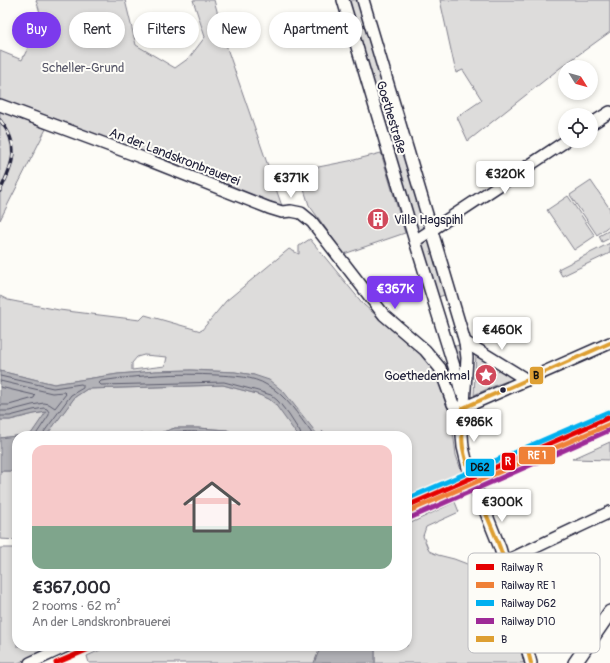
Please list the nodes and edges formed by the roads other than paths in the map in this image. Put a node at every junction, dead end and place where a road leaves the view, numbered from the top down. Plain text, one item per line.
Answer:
1 (343, 0) edge
2 (363, 0) edge
3 (0, 105) edge
4 (610, 112) edge
5 (598, 120) edge
6 (558, 146) edge
7 (432, 230) junction
8 (415, 241) junction
9 (465, 342) junction
10 (610, 343) edge
11 (527, 380) junction
12 (463, 406) junction
13 (610, 512) edge
14 (501, 553) edge
15 (523, 553) edge
16 (610, 612) edge
17 (600, 627) edge
18 (56, 651) edge
19 (528, 653) edge
20 (582, 653) edge
21 (30, 663) edge
22 (531, 663) edge
23 (575, 663) edge

1 - 8 street, Goethestraße
2 - 7 street, Goethestraße
3 - 12 street, An der Landskronbrauerei
4 - 5 street
6 - 7 street
7 - 8 street
7 - 9 street, Goethestraße
8 - 12 street, Goethestraße
9 - 11 street
9 - 12 street, Goethestraße
10 - 11 street
11 - 12 street
12 - 14 street
13 - 15 street
16 - 17 main road
18 - 21 street
19 - 22 street
20 - 23 main road

